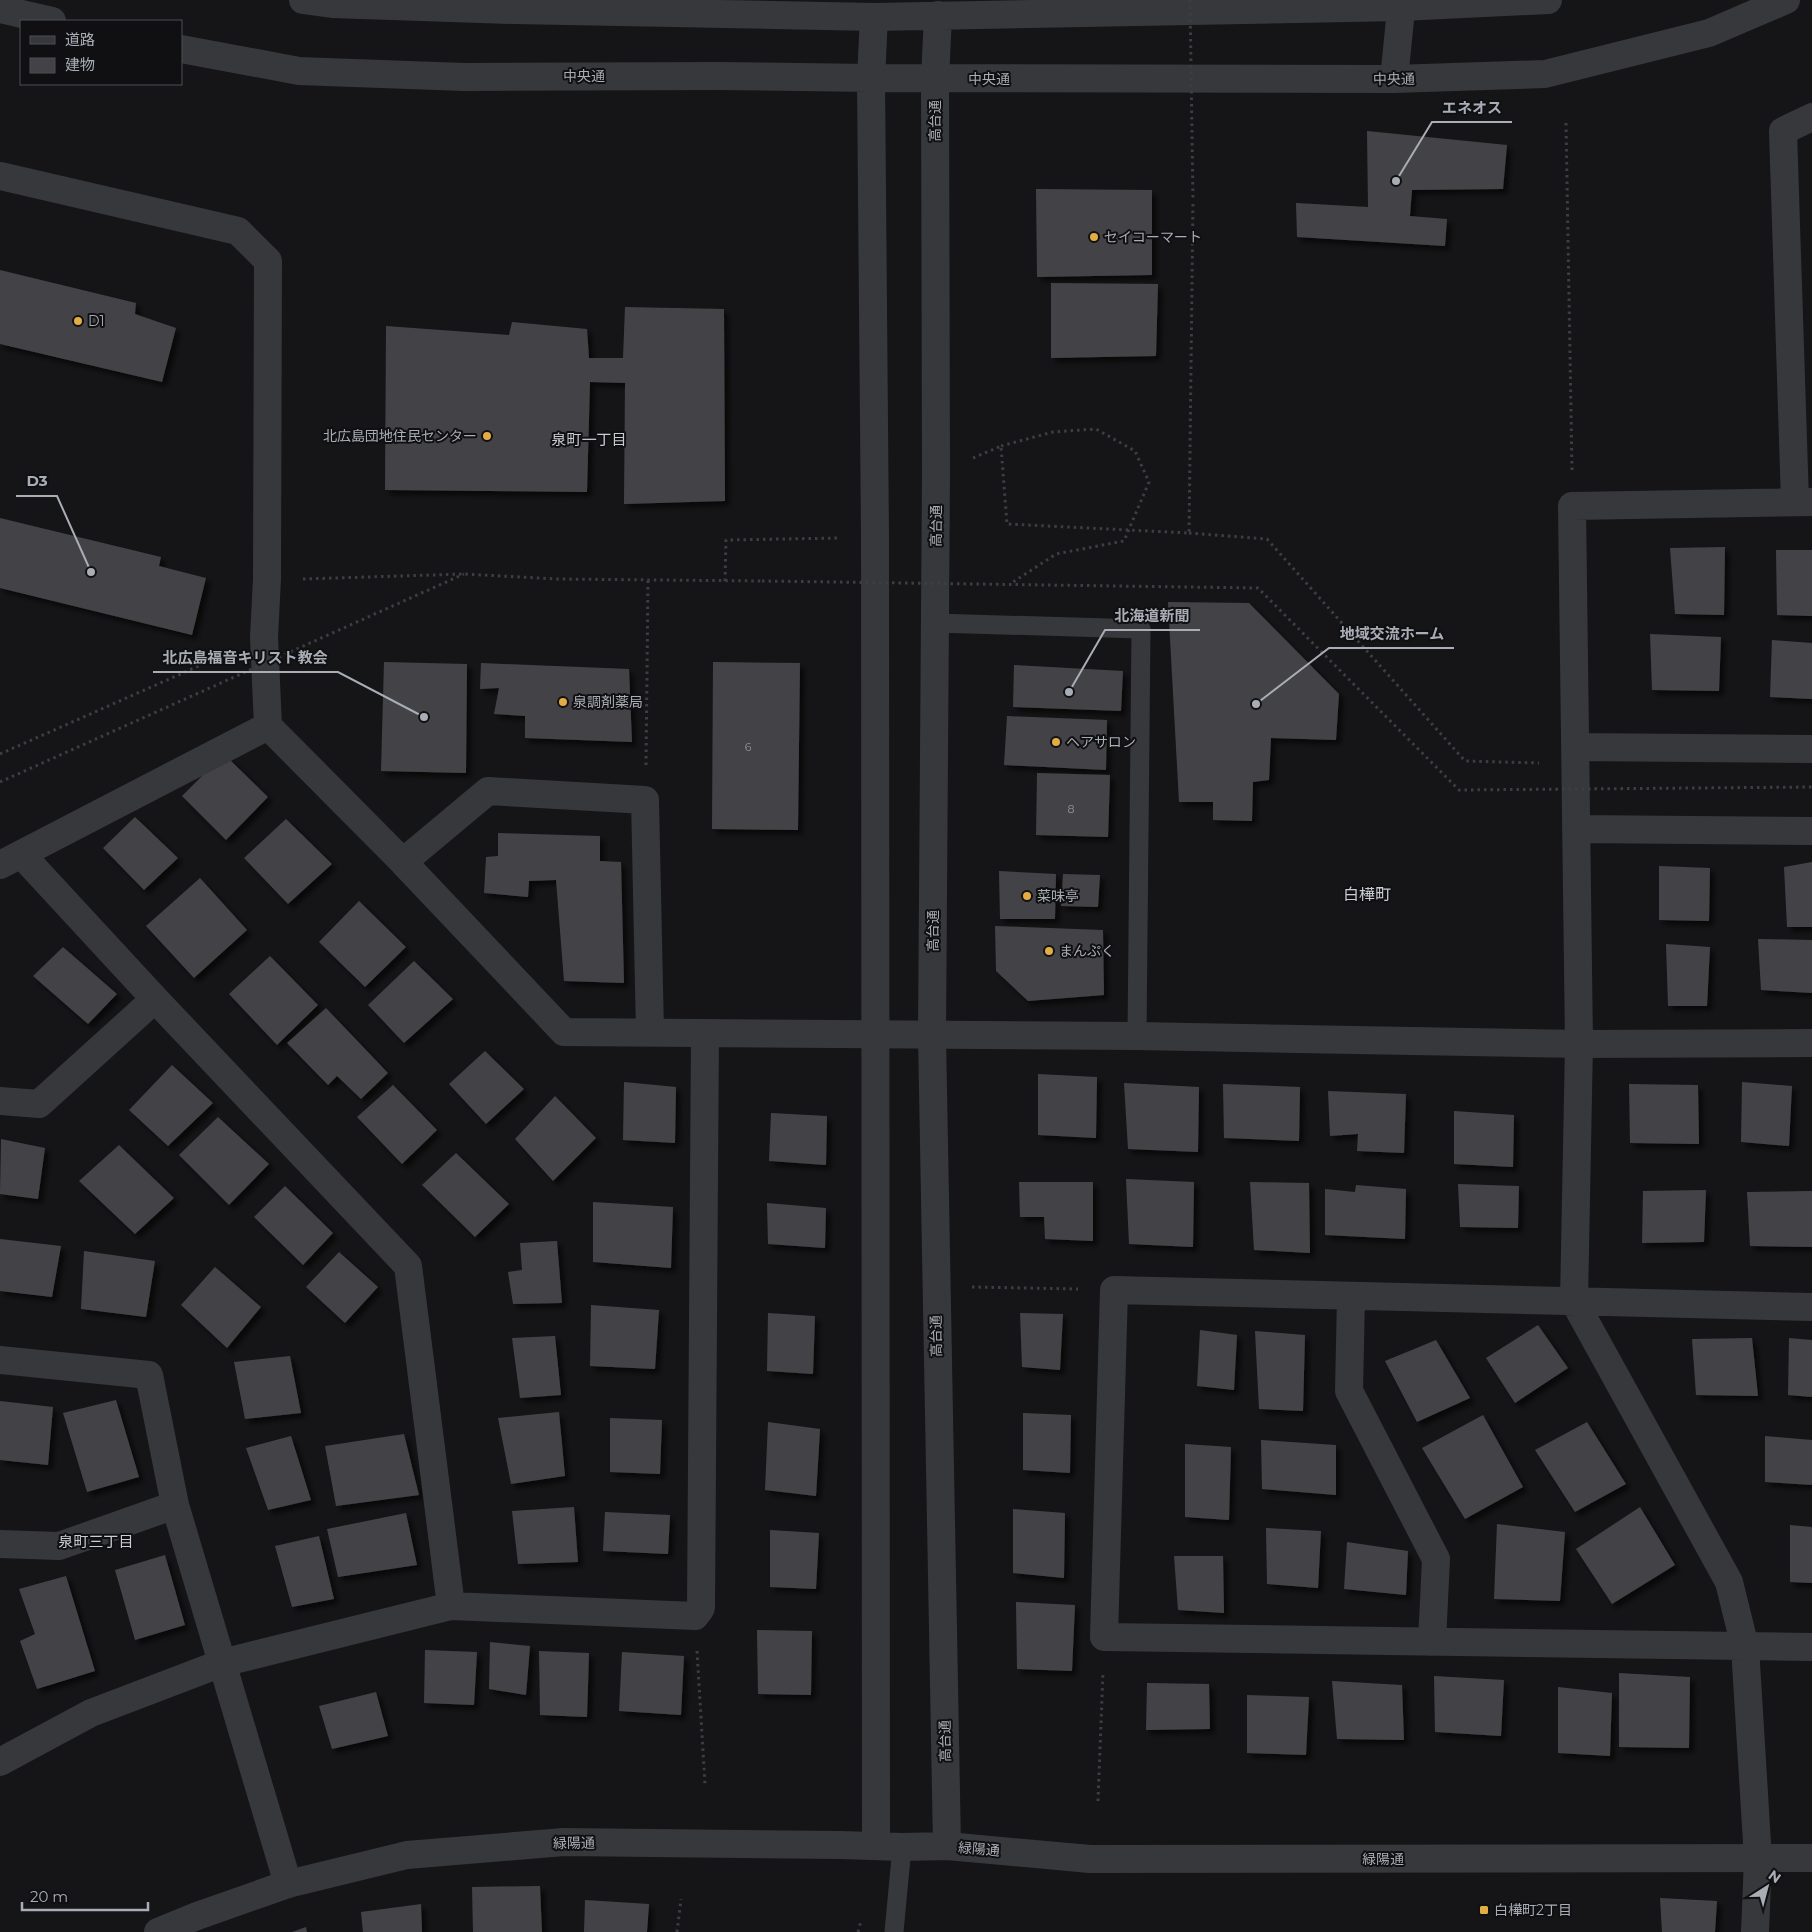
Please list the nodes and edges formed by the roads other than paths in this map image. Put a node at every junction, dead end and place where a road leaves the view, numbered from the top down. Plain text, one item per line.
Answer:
1 (303, 0) edge
2 (1548, 0) edge
3 (1786, 0) edge
4 (1402, 3) edge
5 (0, 9) edge
6 (938, 15) junction
7 (874, 17) junction
8 (48, 20) edge
9 (182, 49) edge
10 (872, 78) junction
11 (935, 79) junction
12 (1394, 79) junction
13 (1812, 117) edge
14 (0, 176) edge
15 (1803, 502) edge
16 (935, 623) junction
17 (268, 726) junction
18 (1812, 749) edge
19 (1576, 756) junction
20 (1576, 829) junction
21 (1812, 832) edge
22 (10, 859) edge
23 (403, 862) junction
24 (154, 998) junction
25 (650, 1032) junction
26 (704, 1033) junction
27 (876, 1035) junction
28 (932, 1036) junction
29 (1137, 1036) junction
30 (1812, 1043) edge
31 (1579, 1044) junction
32 (0, 1101) edge
33 (1350, 1296) junction
34 (1574, 1301) junction
35 (1812, 1307) edge
36 (0, 1360) edge
37 (175, 1505) junction
38 (0, 1544) edge
39 (451, 1606) junction
40 (1432, 1642) junction
41 (1745, 1647) junction
42 (1812, 1647) edge
43 (222, 1663) junction
44 (0, 1762) edge
45 (889, 1846) junction
46 (947, 1846) junction
47 (1812, 1858) edge
48 (1758, 1859) junction
49 (288, 1884) junction
50 (158, 1932) edge
51 (894, 1932) edge
52 (1755, 1932) edge

1 - 7 street
2 - 4 street
3 - 12 street, 中央通
4 - 6 street
4 - 12 street
5 - 8 street
6 - 7 street
6 - 11 street, 高台通
7 - 10 street
9 - 10 street, 中央通
10 - 11 street, 中央通
10 - 27 street
11 - 12 street, 中央通
11 - 16 street, 高台通
13 - 15 street
14 - 17 street
15 - 19 street
16 - 28 street, 高台通
16 - 29 lane
17 - 22 street
17 - 23 street
18 - 19 street
19 - 20 street
20 - 21 street
20 - 31 street
22 - 24 street
23 - 25 street
23 - 25 street
24 - 32 street
24 - 39 street
25 - 26 street
26 - 27 street
26 - 39 street
27 - 28 street
27 - 45 street
28 - 29 street
28 - 46 street, 高台通
29 - 31 street
30 - 31 street
31 - 34 street
33 - 34 street
33 - 40 street
33 - 40 street
34 - 35 street
34 - 41 street
36 - 37 street
37 - 38 street
37 - 43 street
39 - 43 street
40 - 41 street
41 - 42 street
41 - 48 street
43 - 44 street
43 - 49 street
45 - 46 street, 緑陽通
45 - 49 street, 緑陽通
45 - 51 lane
46 - 48 street, 緑陽通
47 - 48 street, 緑陽通
48 - 52 street
49 - 50 street, 緑陽通

